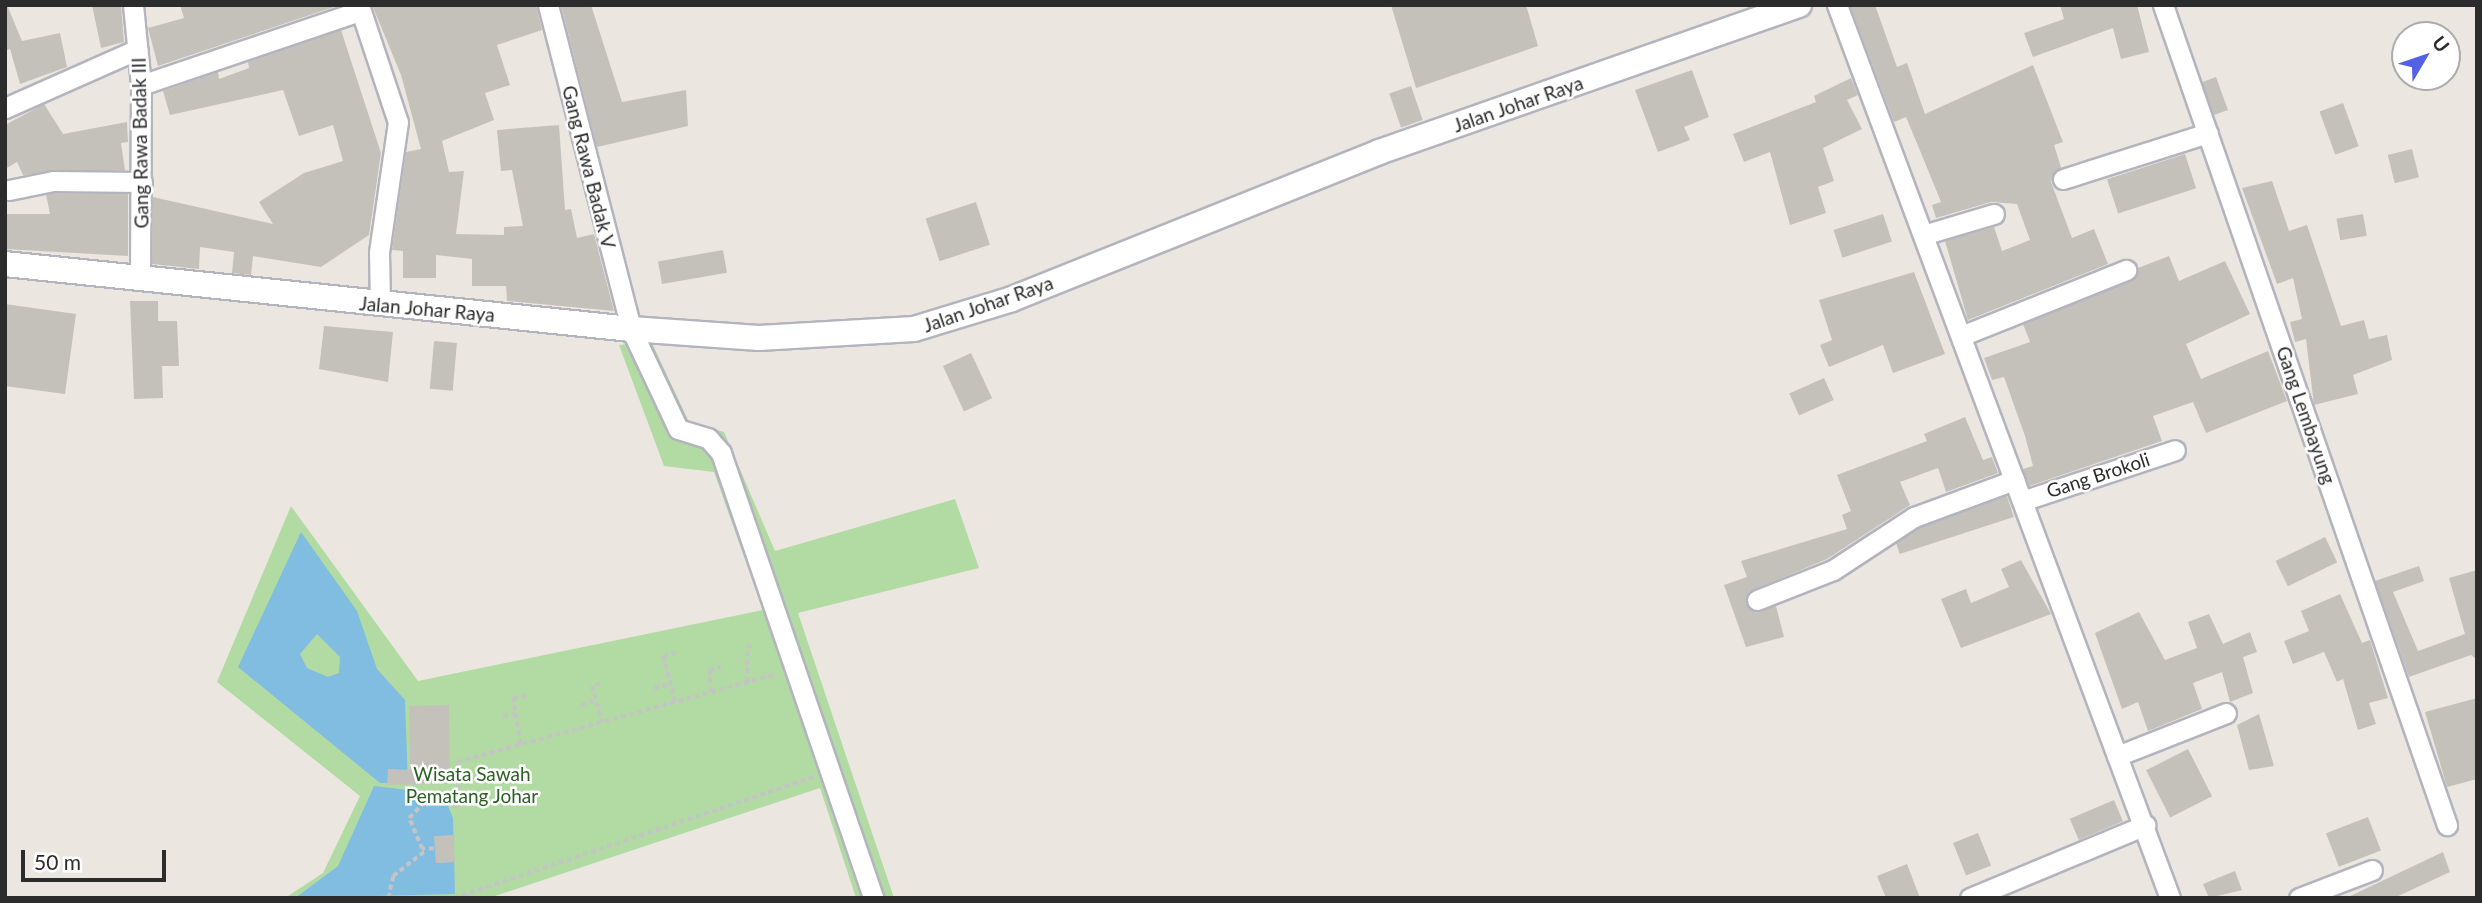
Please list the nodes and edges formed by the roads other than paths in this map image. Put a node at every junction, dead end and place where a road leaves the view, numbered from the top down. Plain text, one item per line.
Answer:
1 (133, 5) edge
2 (548, 5) edge
3 (1799, 5) edge
4 (1837, 5) edge
5 (2163, 5) edge
6 (359, 8) edge
7 (138, 49) junction
8 (141, 85) junction
9 (5, 108) edge
10 (2208, 133) junction
11 (2063, 178) dead end
12 (142, 182) junction
13 (9, 190) dead end
14 (1994, 214) dead end
15 (1923, 234) junction
16 (5, 264) edge
17 (2126, 270) dead end
18 (140, 280) junction
19 (380, 305) junction
20 (631, 329) junction
21 (1961, 336) junction
22 (2175, 450) dead end
23 (2014, 480) junction
24 (2022, 501) junction
25 (1757, 600) dead end
26 (2226, 713) dead end
27 (2117, 757) junction
28 (2145, 825) junction
29 (2447, 825) dead end
30 (2372, 870) dead end
31 (873, 898) edge
32 (1970, 898) edge
33 (2170, 898) edge
34 (2299, 898) edge

1 - 7 street, Gang Rawa Badak III
2 - 20 street, Gang Rawa Badak V
3 - 20 street, Jalan Johar Raya
4 - 15 street
5 - 10 street, Gang Lembayung
6 - 8 street
6 - 19 street
7 - 8 street, Gang Rawa Badak III
7 - 9 street
8 - 12 street, Gang Rawa Badak III
10 - 11 street
10 - 29 street, Gang Lembayung
12 - 13 street
12 - 18 street, Gang Rawa Badak III
14 - 15 street
15 - 21 street
16 - 18 street, Jalan Johar Raya
17 - 21 street
18 - 19 street, Jalan Johar Raya
19 - 20 street, Jalan Johar Raya
20 - 31 street, Gang Rawa Badak V
21 - 23 street
22 - 24 street, Gang Brokoli
23 - 24 street
23 - 25 street
24 - 27 street
26 - 27 street
27 - 28 street
28 - 32 street
28 - 33 street
30 - 34 street

